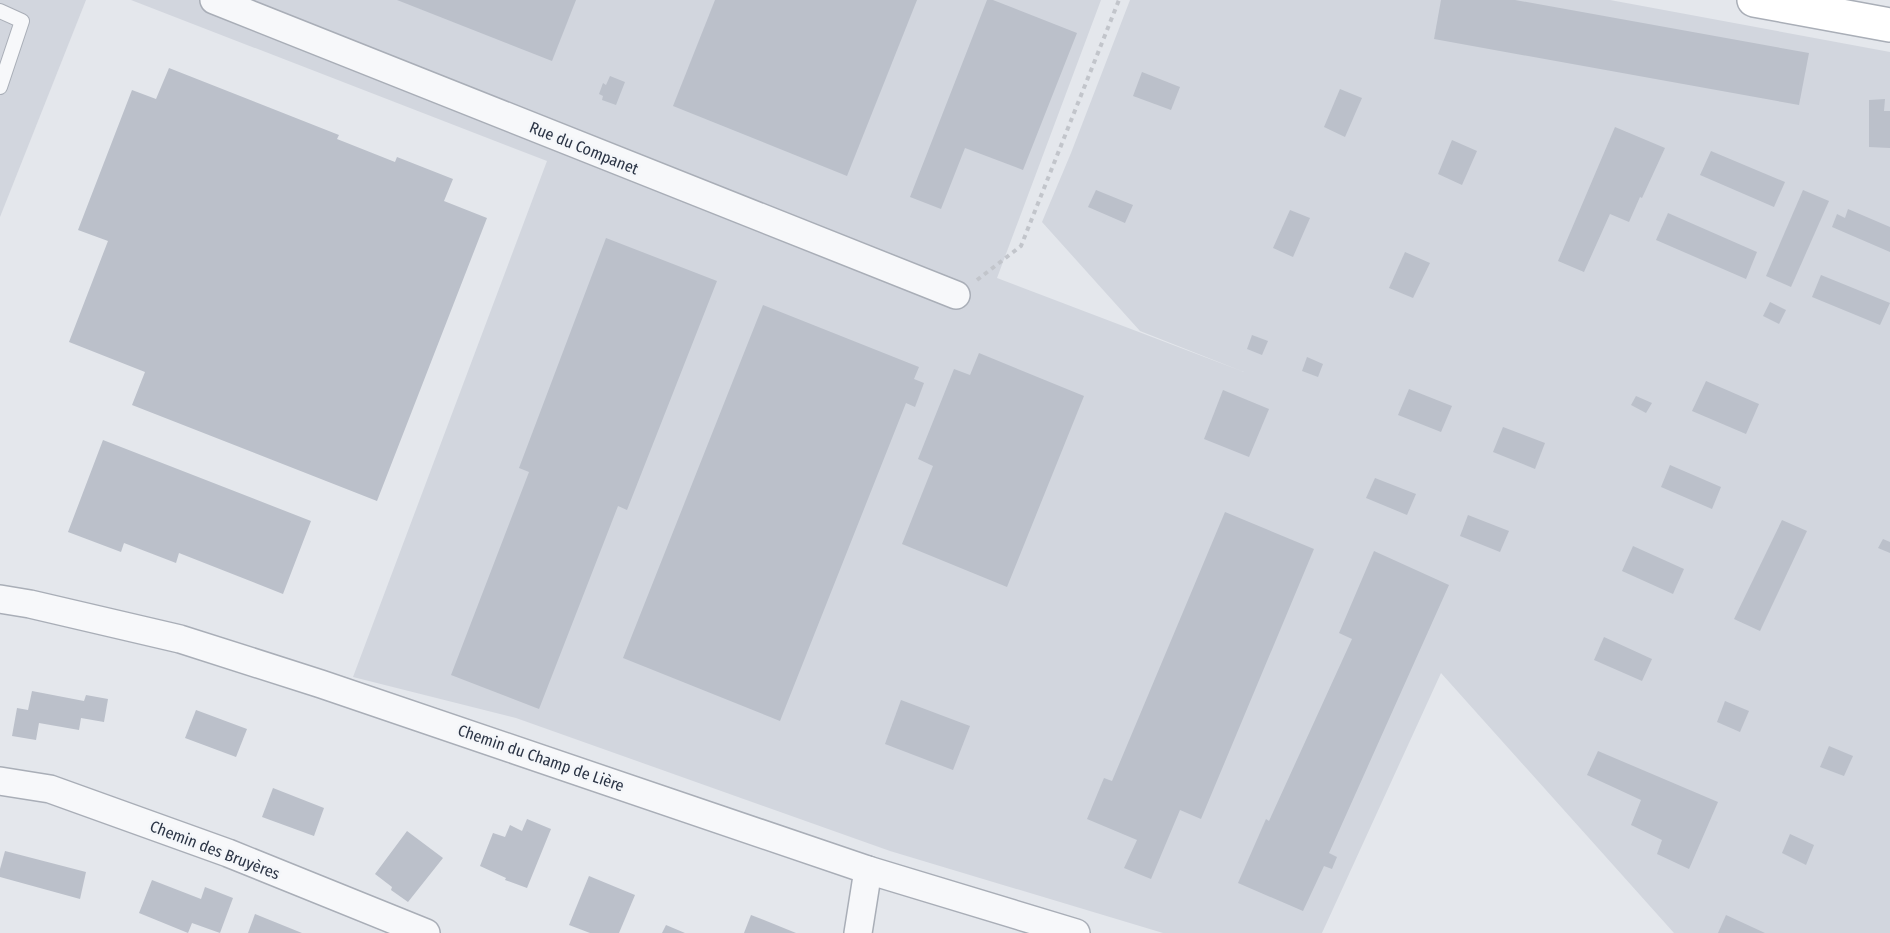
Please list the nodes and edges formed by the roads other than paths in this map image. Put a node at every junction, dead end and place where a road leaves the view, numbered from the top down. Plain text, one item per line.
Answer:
1 (214, 0) edge
2 (1754, 0) edge
3 (1824, 7) edge
4 (0, 10) edge
5 (1890, 25) edge
6 (0, 87) edge
7 (956, 296) road end
8 (0, 599) edge
9 (0, 781) edge
10 (868, 870) junction
11 (426, 933) edge
12 (858, 933) edge
13 (1077, 933) edge

1 - 7 street, Rue du Companet
2 - 3 main road
3 - 5 main road
4 - 6 lane
8 - 10 street, Chemin du Champ de Lière
9 - 11 street, Chemin des Bruyères
10 - 12 street
10 - 13 street, Chemin du Champ de Lière

